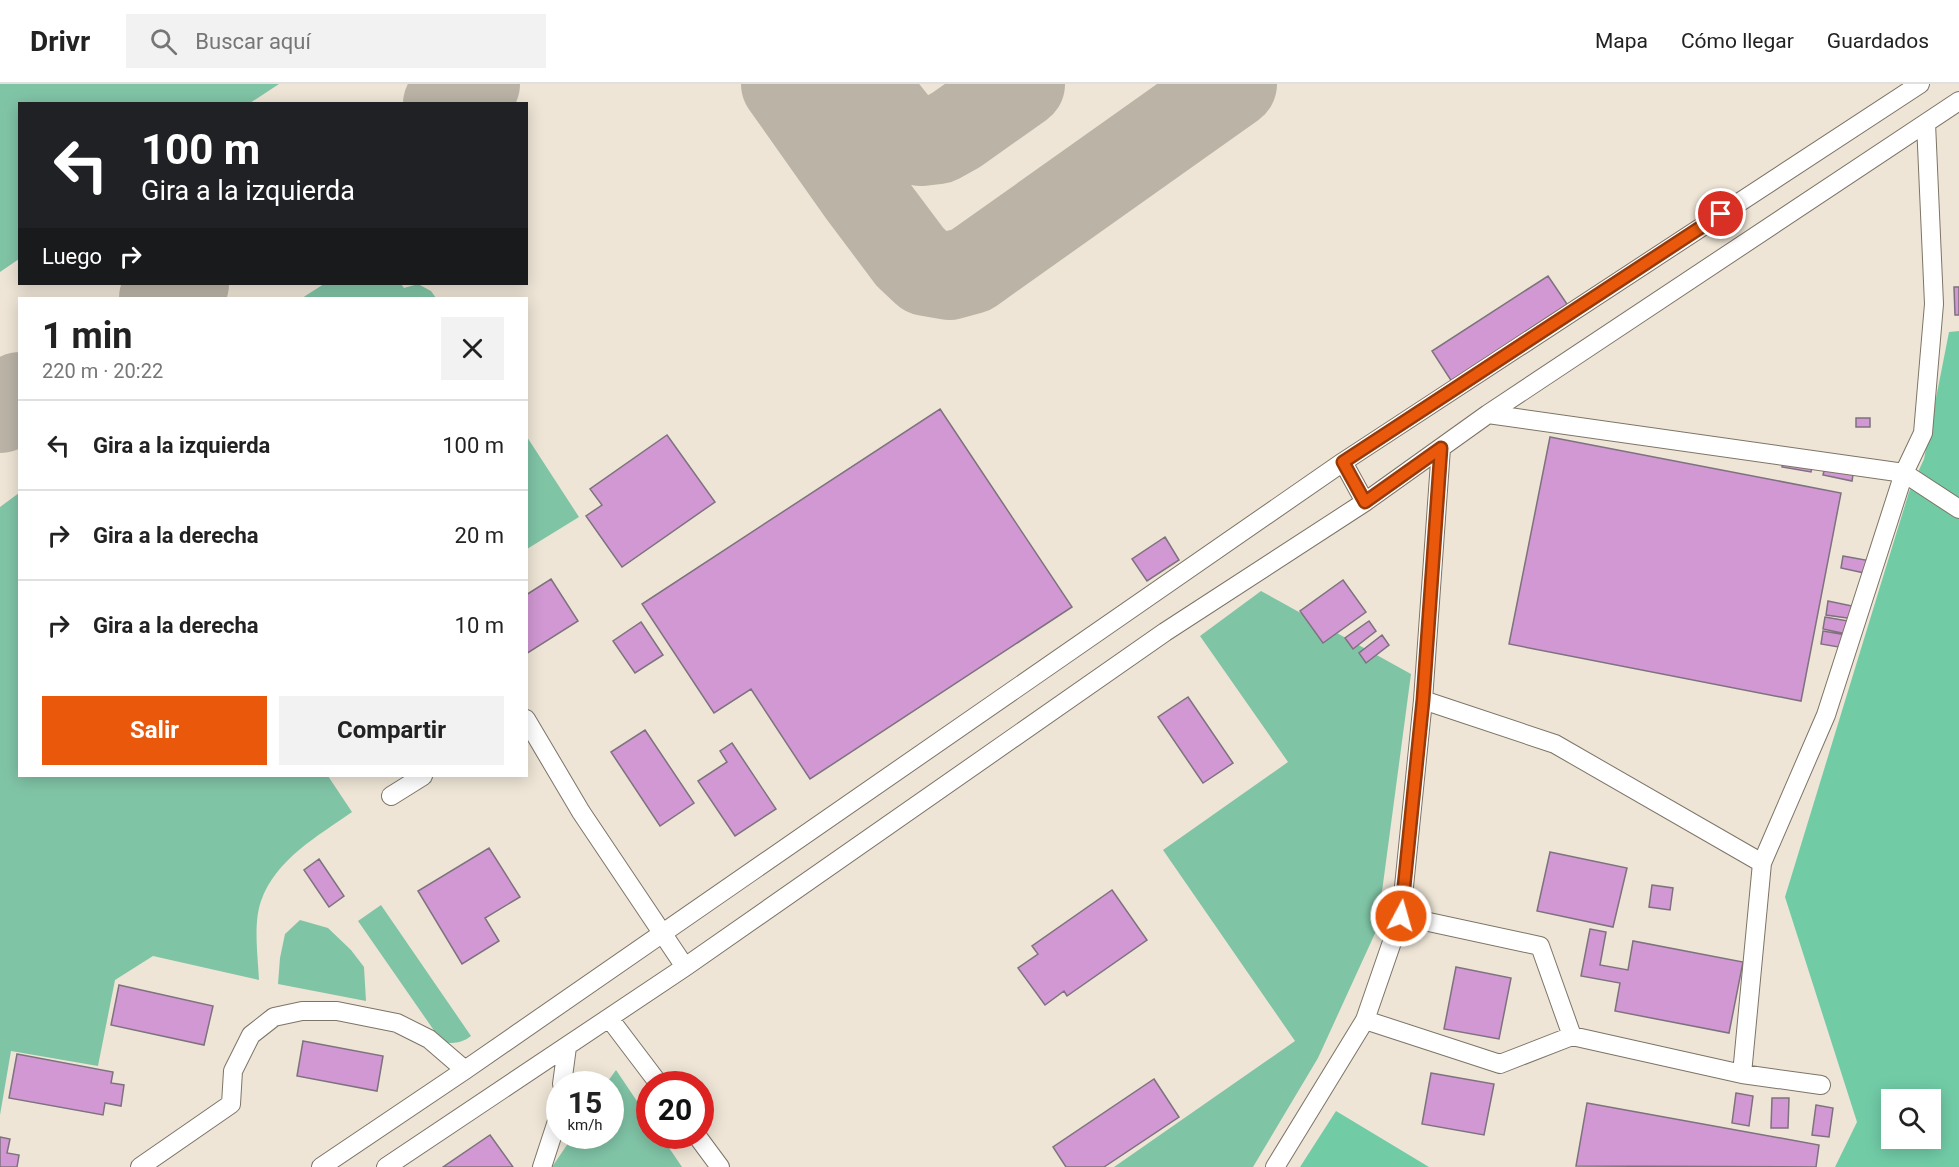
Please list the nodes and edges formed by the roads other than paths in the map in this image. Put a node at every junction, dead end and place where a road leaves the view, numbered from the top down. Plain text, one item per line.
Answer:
1 (1920, 84) edge
2 (1959, 101) edge
3 (1926, 123) junction
4 (1488, 414) junction
5 (1441, 448) junction
6 (1343, 462) junction
7 (1904, 473) junction
8 (1365, 502) junction
9 (1959, 509) edge
10 (1423, 700) junction
11 (528, 722) edge
12 (421, 777) edge
13 (391, 796) dead end
14 (1762, 863) junction
15 (1401, 916) junction
16 (663, 933) junction
17 (685, 967) junction
18 (609, 1018) junction
19 (1365, 1020) junction
20 (1572, 1036) junction
21 (567, 1047) junction
22 (465, 1070) junction
23 (564, 1071) edge
24 (649, 1071) edge
25 (1742, 1074) junction
26 (1821, 1085) dead end
27 (548, 1149) edge
28 (707, 1149) edge
29 (140, 1167) edge
30 (321, 1167) edge
31 (386, 1167) edge
32 (542, 1167) edge
33 (720, 1167) edge
34 (1275, 1167) edge

1 - 6 lane
2 - 3 lane
3 - 4 lane
3 - 7 lane
4 - 5 lane
4 - 7 lane
5 - 8 lane
5 - 10 lane
6 - 8 lane
6 - 16 lane
7 - 9 lane
7 - 14 lane
8 - 17 lane
10 - 14 lane
10 - 15 lane
11 - 16 lane
12 - 13 lane
14 - 25 lane
15 - 19 lane
15 - 20 lane
16 - 17 lane
16 - 22 lane
17 - 18 lane
18 - 21 lane
18 - 24 lane
19 - 20 lane
19 - 34 lane
20 - 25 lane
21 - 23 lane
21 - 31 lane
22 - 29 lane
22 - 30 lane
25 - 26 lane
27 - 32 lane
28 - 33 lane

